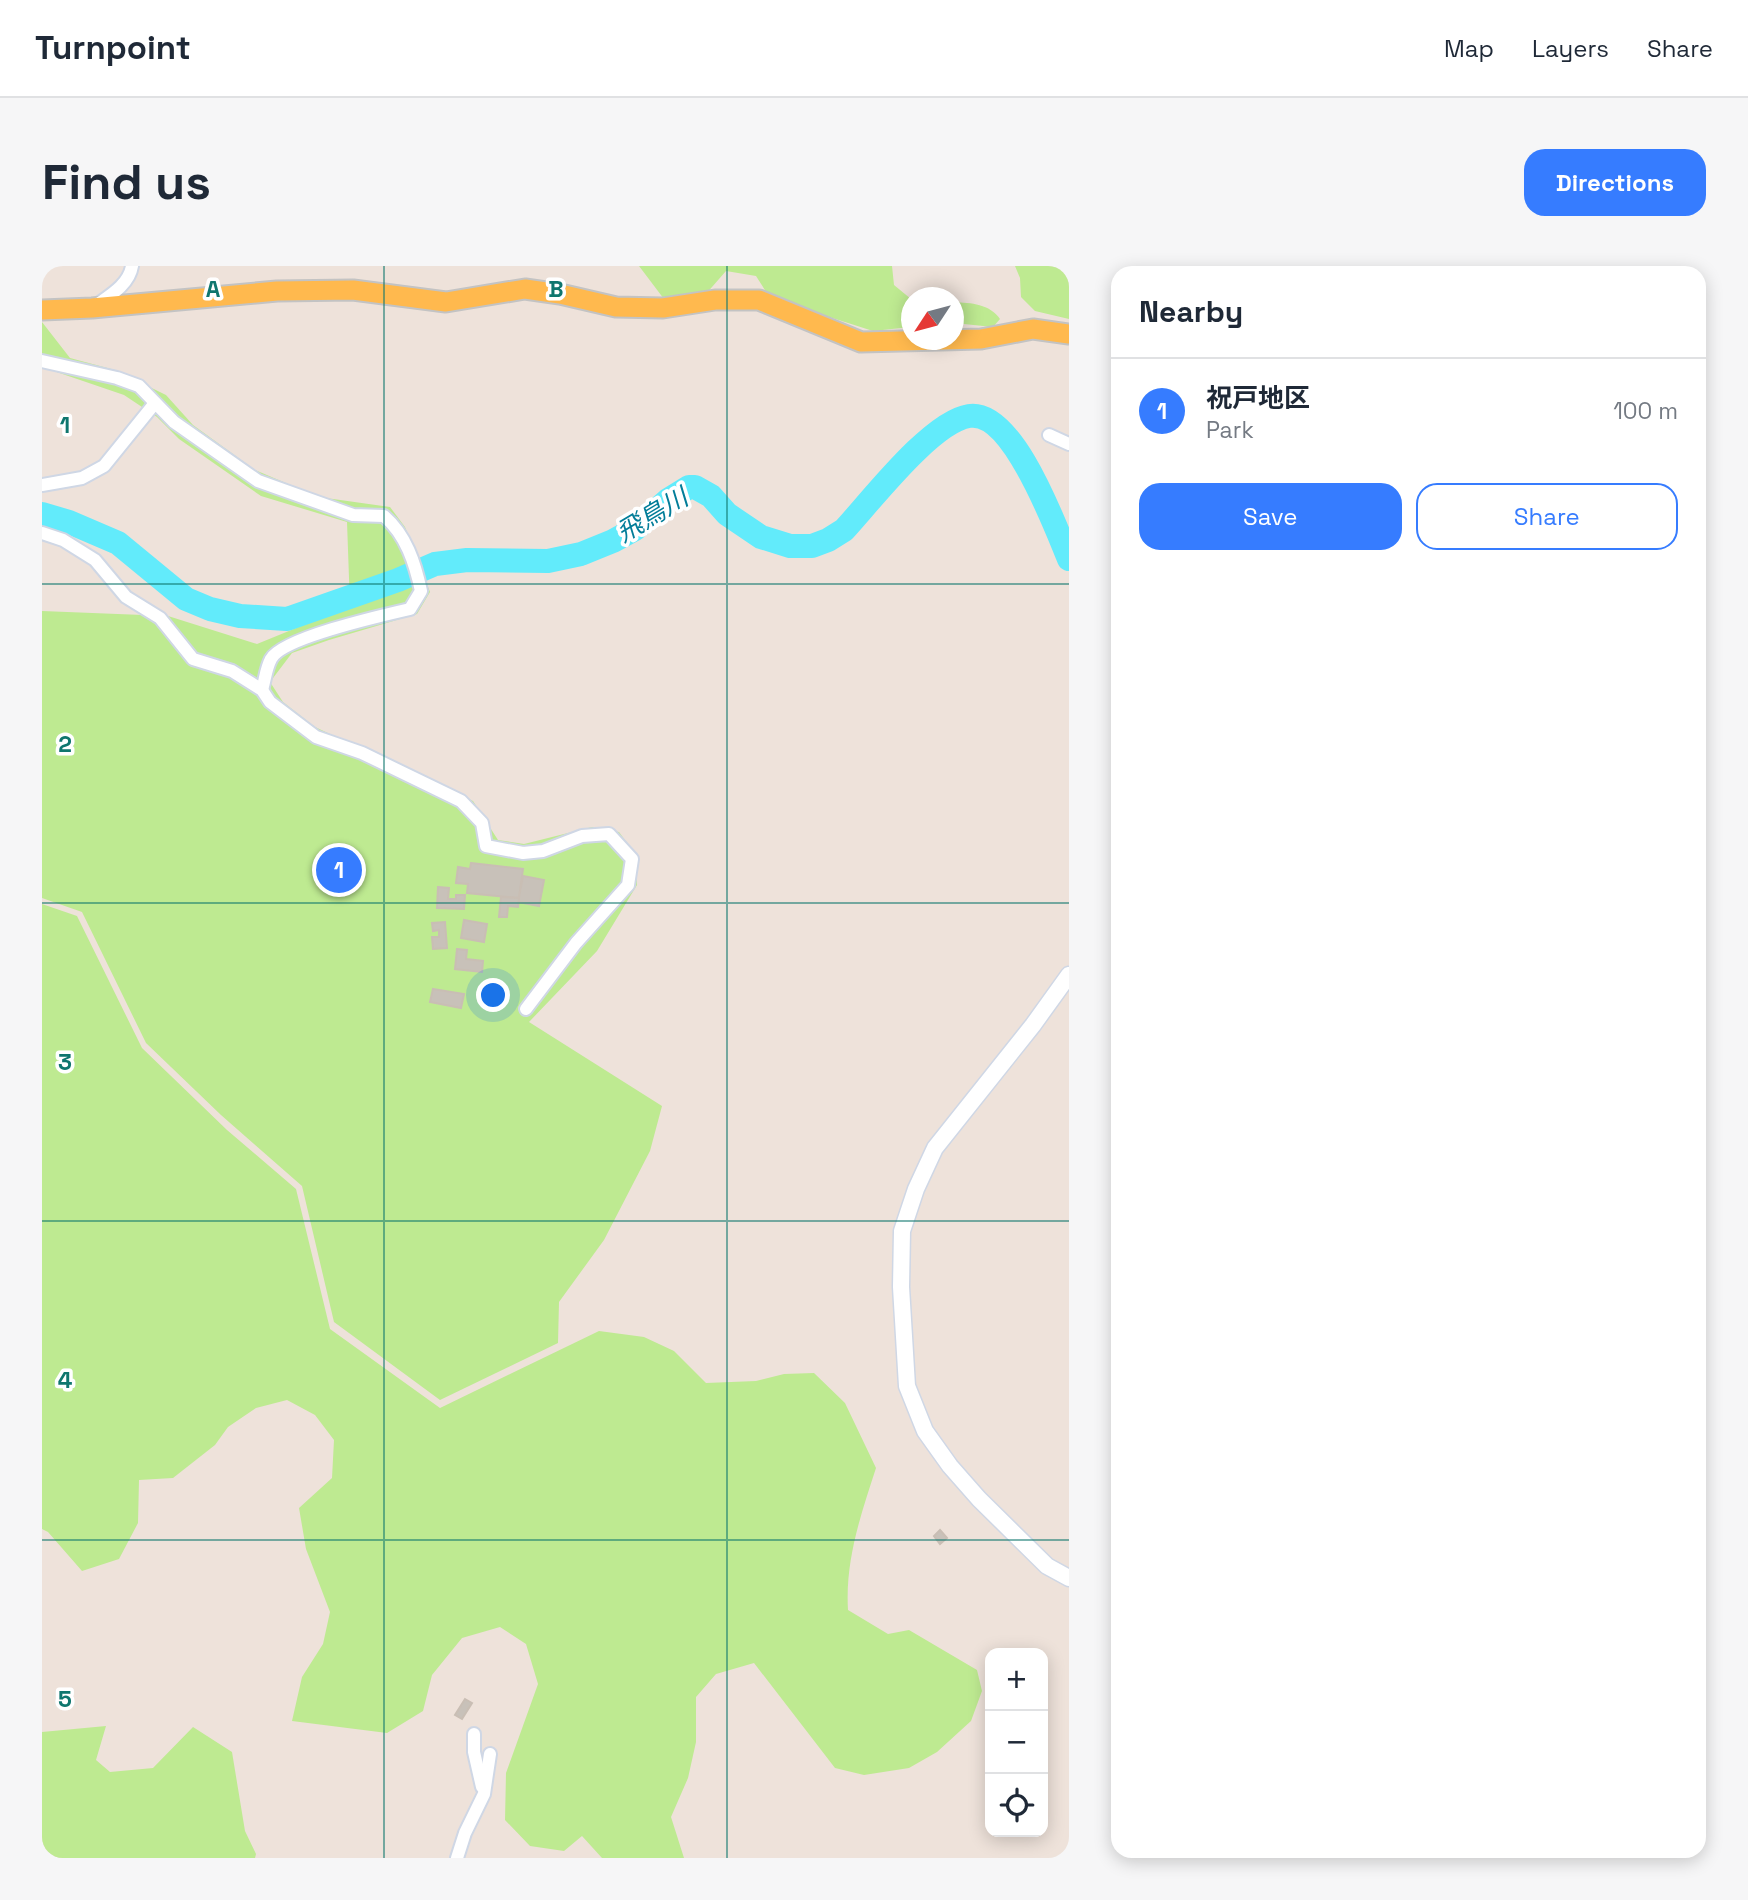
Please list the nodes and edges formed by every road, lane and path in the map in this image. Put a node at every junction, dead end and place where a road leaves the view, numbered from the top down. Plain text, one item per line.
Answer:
1 (131, 266) edge
2 (92, 309) junction
3 (42, 310) edge
4 (1069, 334) edge
5 (42, 361) edge
6 (155, 403) junction
7 (1048, 435) dead end
8 (1069, 444) edge
9 (42, 485) edge
10 (42, 533) edge
11 (262, 690) junction
12 (1069, 975) edge
13 (526, 1009) dead end
14 (1069, 1578) edge
15 (474, 1734) dead end
16 (490, 1754) dead end
17 (484, 1794) junction
18 (457, 1858) edge

1 - 2 street
2 - 3 main road
2 - 4 main road
5 - 6 street
6 - 9 street
6 - 11 street
7 - 8 street
10 - 11 street
11 - 13 street
12 - 14 street
15 - 17 street
16 - 17 street
17 - 18 street

